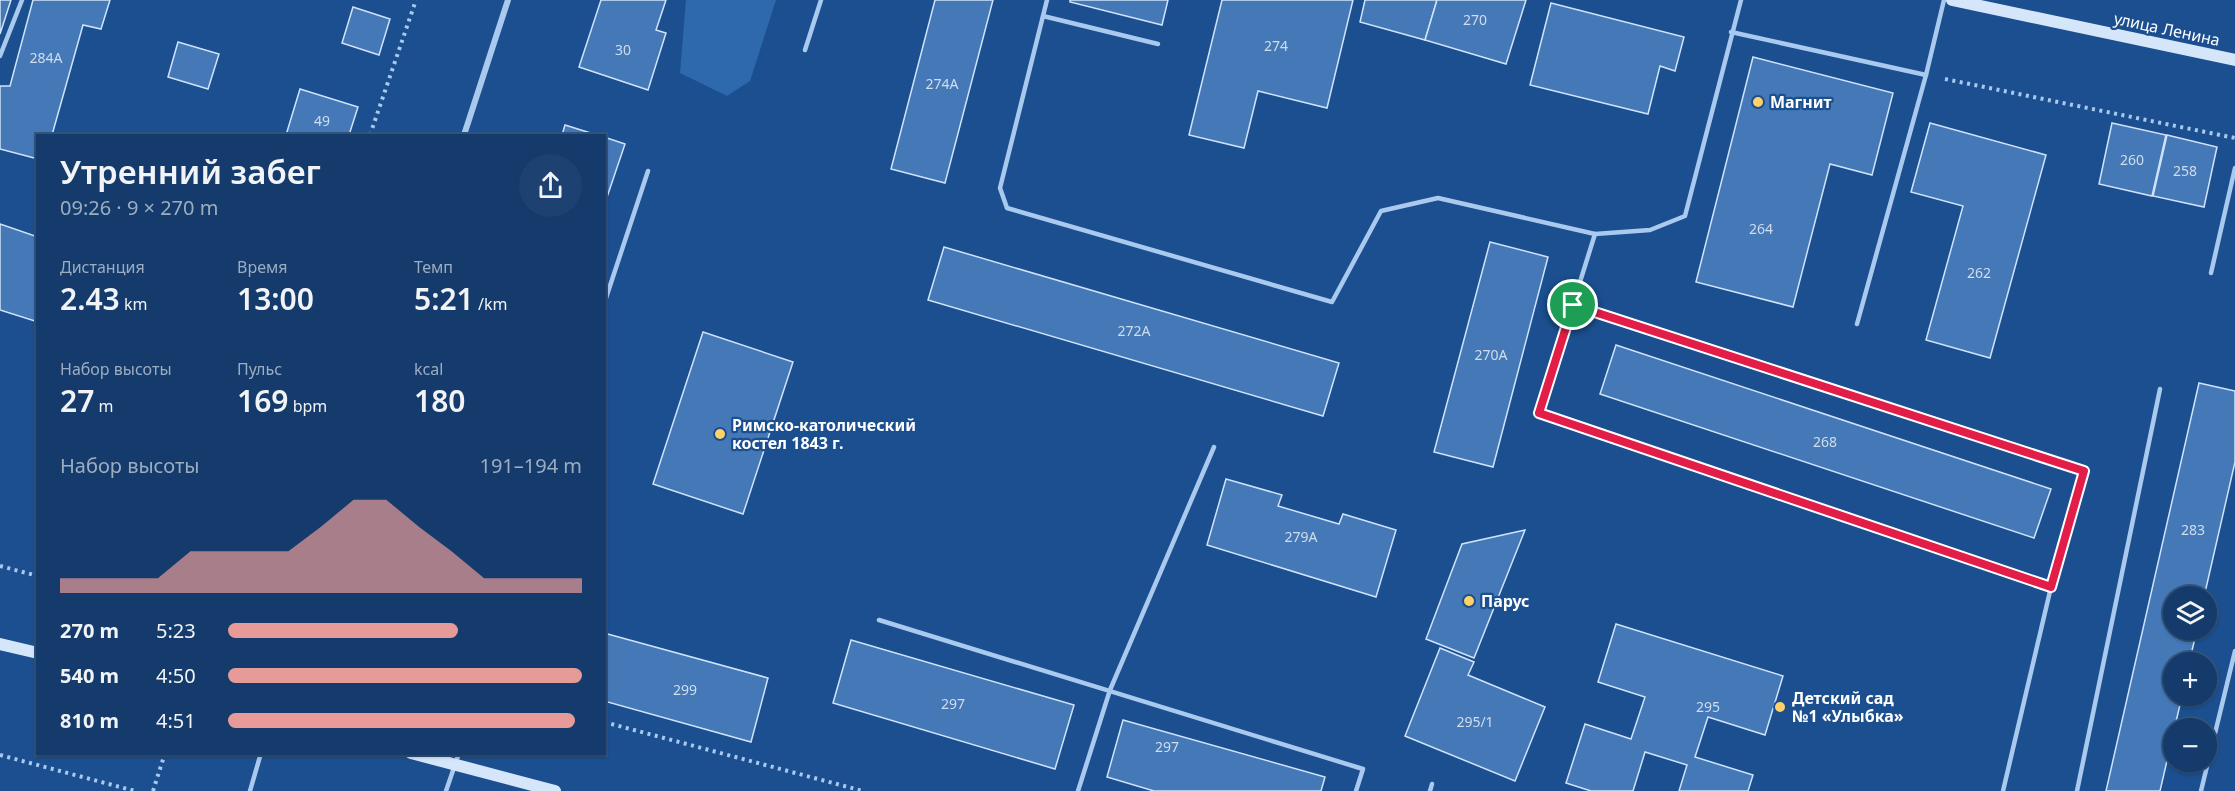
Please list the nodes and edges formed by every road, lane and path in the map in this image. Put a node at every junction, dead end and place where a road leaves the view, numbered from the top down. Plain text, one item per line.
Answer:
1 (22, 0) edge
2 (416, 0) edge
3 (508, 0) edge
4 (821, 0) edge
5 (1047, 0) edge
6 (1741, 0) edge
7 (1944, 0) edge
8 (1952, 0) edge
9 (1042, 16) junction
10 (1731, 32) junction
11 (1158, 44) dead end
12 (805, 51) dead end
13 (0, 56) edge
14 (2235, 60) edge
15 (1926, 75) junction
16 (370, 134) edge
17 (464, 134) edge
18 (2235, 138) edge
19 (2235, 168) edge
20 (648, 171) dead end
21 (1595, 234) junction
22 (2211, 273) dead end
23 (606, 298) edge
24 (1573, 305) junction
25 (1857, 324) dead end
26 (2160, 389) dead end
27 (1214, 447) dead end
28 (0, 566) edge
29 (36, 575) edge
30 (2051, 587) junction
31 (879, 620) dead end
32 (0, 644) edge
33 (2235, 651) edge
34 (36, 653) edge
35 (1110, 690) junction
36 (606, 723) edge
37 (0, 755) edge
38 (164, 755) edge
39 (260, 755) edge
40 (427, 755) edge
41 (458, 759) edge
42 (1432, 784) dead end
43 (135, 791) edge
44 (153, 791) edge
45 (250, 791) edge
46 (446, 791) edge
47 (555, 791) edge
48 (864, 791) edge
49 (1078, 791) edge
50 (1356, 791) edge
51 (1430, 791) edge
52 (2003, 791) edge
53 (2077, 791) edge
54 (2200, 791) edge

1 - 13 lane
2 - 16 path
3 - 17 street
4 - 12 lane
5 - 9 lane
6 - 10 lane
7 - 15 lane
8 - 14 main road, улица Ленина
9 - 11 lane
9 - 21 lane
10 - 15 lane
10 - 21 lane
15 - 18 path
15 - 25 lane
19 - 22 lane
20 - 23 lane
21 - 24 lane
24 - 30 lane
24 - 30 lane
26 - 53 lane
27 - 35 lane
28 - 29 path
30 - 52 lane
31 - 35 lane
32 - 34 main road
33 - 54 lane
35 - 49 lane
35 - 50 lane
36 - 48 path
37 - 43 path
38 - 44 path
39 - 45 lane
40 - 41 main road
41 - 46 lane
41 - 47 main road
42 - 51 lane

